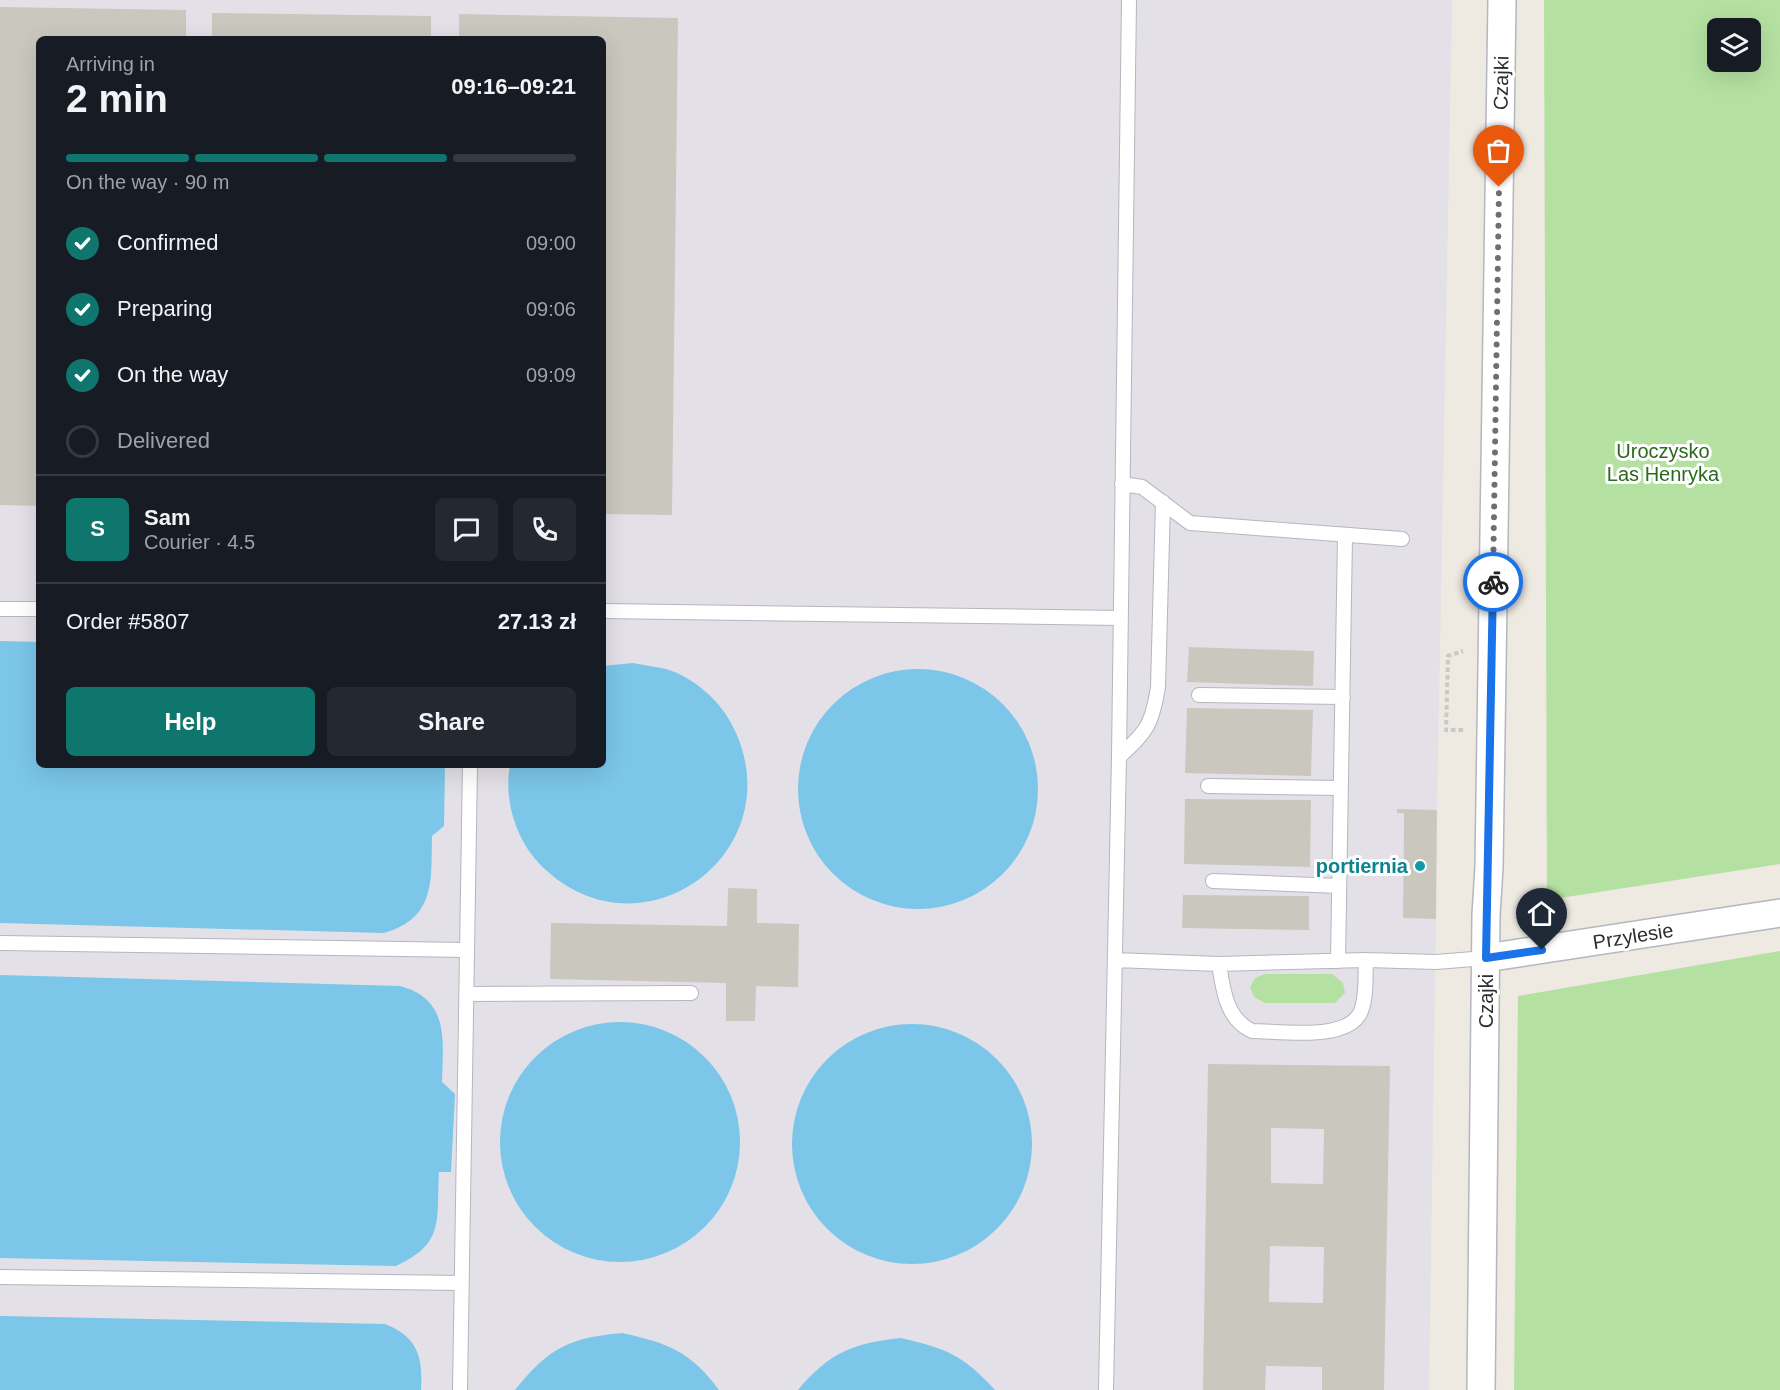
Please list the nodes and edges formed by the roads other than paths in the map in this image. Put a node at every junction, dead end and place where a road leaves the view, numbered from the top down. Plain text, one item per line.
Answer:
1 (1129, 0) edge
2 (1502, 0) edge
3 (1122, 484) junction
4 (1163, 502) junction
5 (1345, 536) junction
6 (1402, 539) dead end
7 (0, 609) edge
8 (36, 609) edge
9 (606, 611) edge
10 (1120, 618) junction
11 (1199, 695) dead end
12 (1343, 698) junction
13 (1119, 757) junction
14 (470, 768) edge
15 (1208, 786) dead end
16 (1341, 788) junction
17 (1214, 881) dead end
18 (1339, 886) junction
19 (1780, 913) edge
20 (0, 943) edge
21 (466, 950) junction
22 (1486, 958) junction
23 (1115, 960) junction
24 (1366, 960) junction
25 (1338, 961) junction
26 (1219, 964) junction
27 (691, 993) dead end
28 (466, 994) junction
29 (0, 1277) edge
30 (462, 1283) junction
31 (460, 1390) edge
32 (1106, 1390) edge
33 (1481, 1390) edge

1 - 3 lane
2 - 22 street, Czajki
3 - 4 lane
3 - 10 lane
4 - 5 lane
4 - 13 lane
5 - 6 lane
5 - 12 lane
7 - 8 lane
9 - 10 lane
10 - 13 lane
11 - 12 lane
12 - 16 lane
13 - 23 lane
14 - 21 lane
15 - 16 lane
16 - 18 lane
17 - 18 lane
18 - 25 lane
19 - 22 street, Przylesie
20 - 21 lane
21 - 28 lane
22 - 24 lane
22 - 33 street, Czajki
23 - 26 lane
23 - 32 lane
24 - 25 lane
24 - 26 lane
25 - 26 lane
27 - 28 lane
28 - 30 lane
29 - 30 lane
30 - 31 lane

